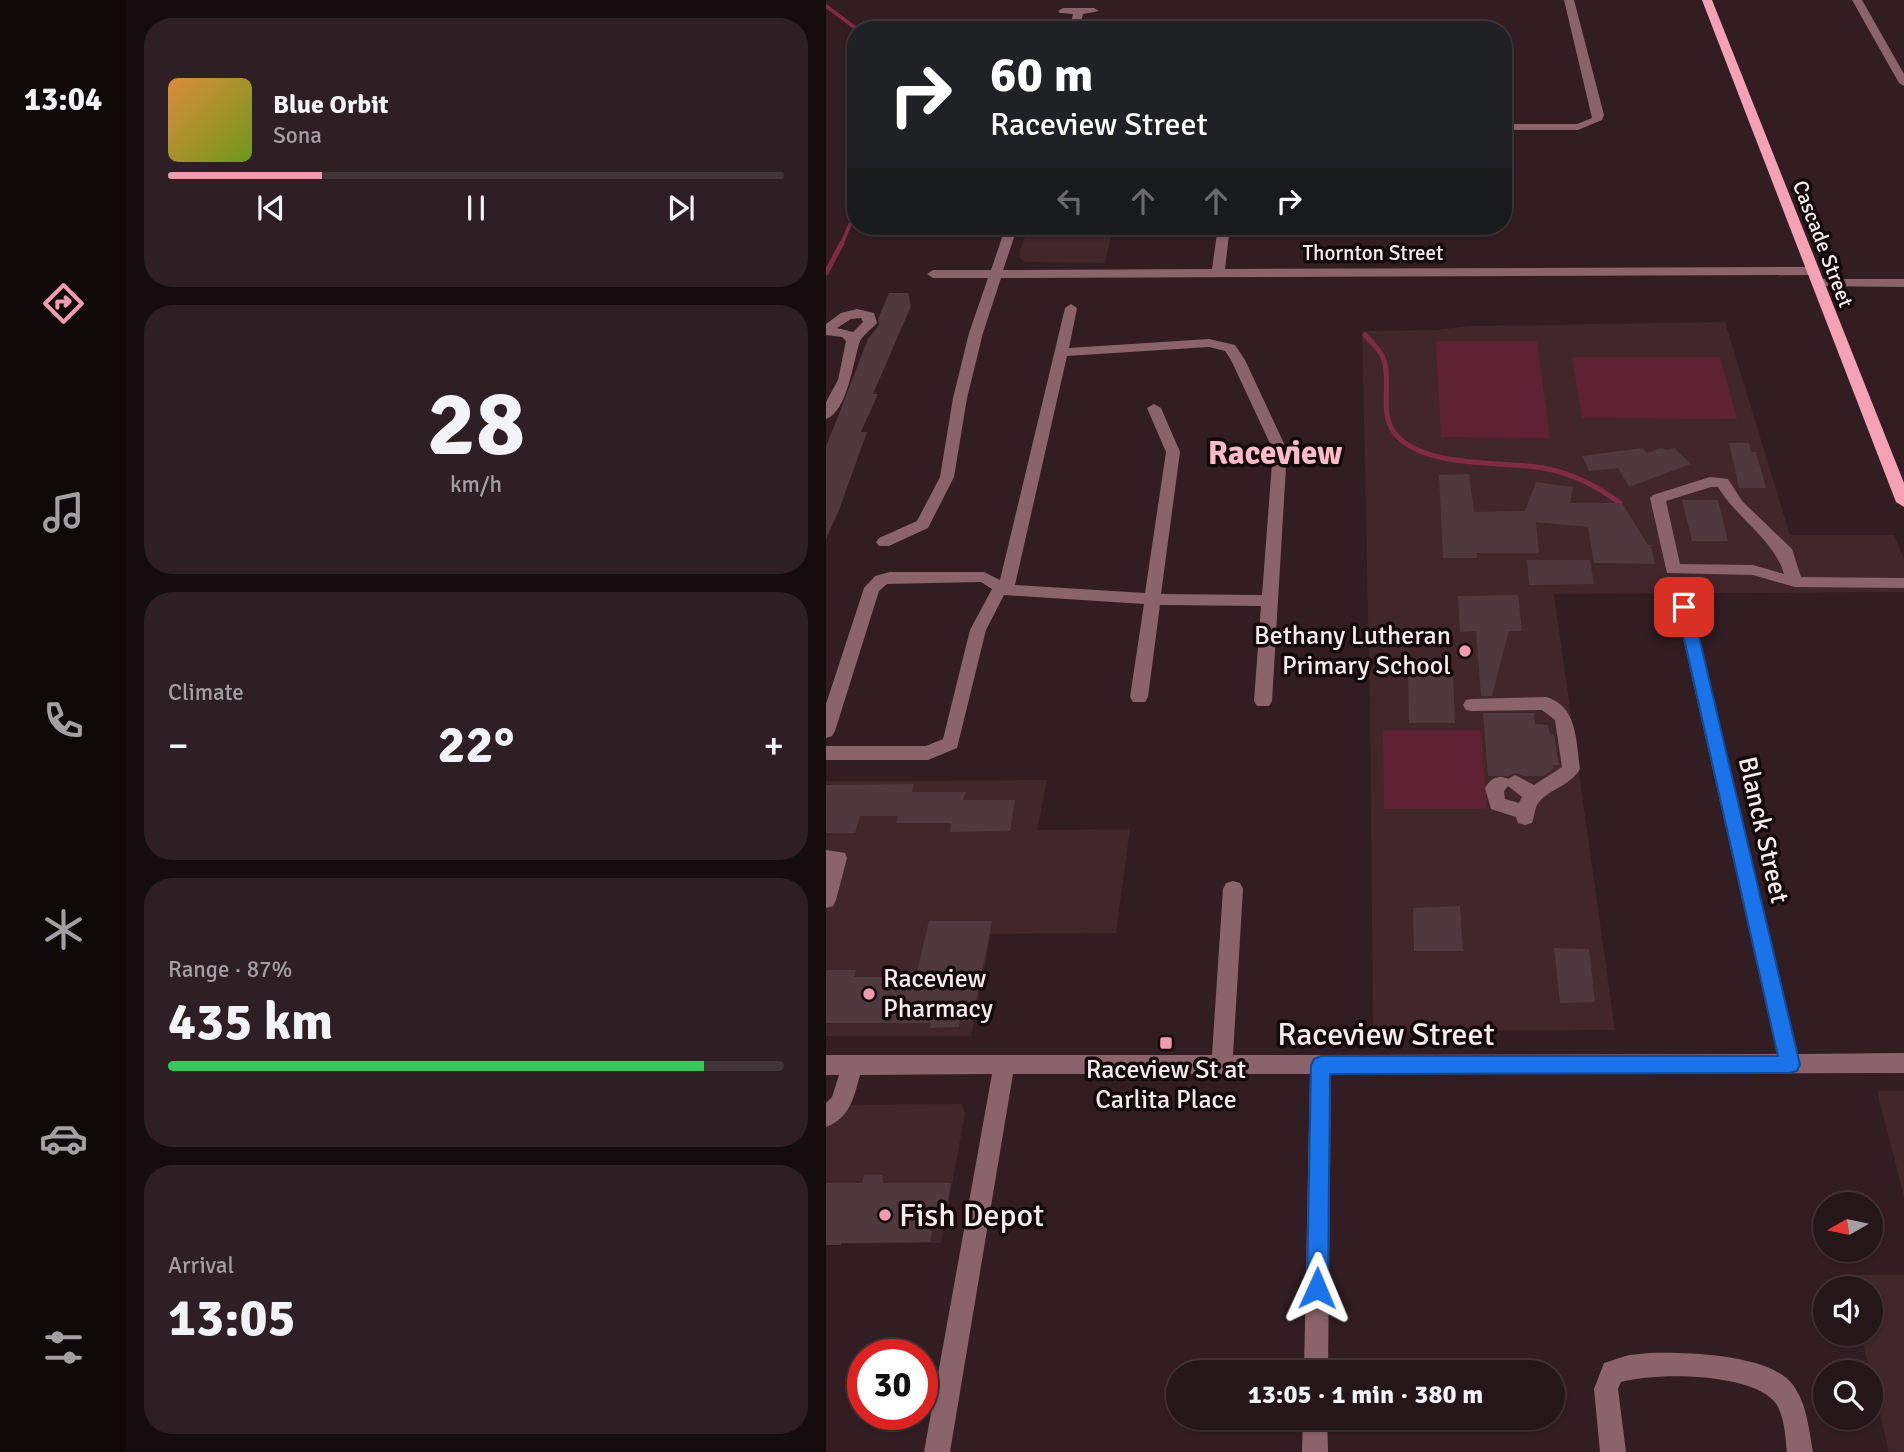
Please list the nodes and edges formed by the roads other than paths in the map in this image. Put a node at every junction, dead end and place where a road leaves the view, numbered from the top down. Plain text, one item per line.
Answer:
1 (1569, 0) edge
2 (1707, 0) edge
3 (1857, 0) edge
4 (1063, 11) dead end
5 (1079, 11) junction
6 (1094, 11) dead end
7 (1076, 21) edge
8 (1904, 83) edge
9 (1512, 127) edge
10 (1009, 235) edge
11 (1223, 235) edge
12 (1218, 273) junction
13 (933, 274) dead end
14 (997, 274) junction
15 (1815, 277) junction
16 (1904, 283) edge
17 (1072, 308) dead end
18 (826, 331) edge
19 (853, 340) junction
20 (1061, 352) junction
21 (1154, 408) dead end
22 (826, 415) edge
23 (1903, 496) edge
24 (884, 542) dead end
25 (1795, 582) junction
26 (1904, 583) edge
27 (1004, 588) junction
28 (1153, 599) junction
29 (1269, 601) junction
30 (1684, 607) dead end
31 (1139, 697) dead end
32 (1263, 701) dead end
33 (1472, 705) dead end
34 (826, 730) edge
35 (826, 752) edge
36 (1527, 809) junction
37 (826, 858) edge
38 (1233, 889) dead end
39 (826, 900) edge
40 (1904, 1063) edge
41 (826, 1065) edge
42 (852, 1065) junction
43 (1321, 1065) junction
44 (1790, 1065) junction
45 (1004, 1066) junction
46 (1223, 1066) junction
47 (826, 1117) edge
48 (1316, 1360) edge
49 (1315, 1430) edge
50 (937, 1452) edge
51 (1315, 1452) edge
52 (1613, 1452) edge
53 (1800, 1452) edge

1 - 9 street
2 - 15 main road, Cascade Street
3 - 8 street
4 - 5 street
5 - 6 street
5 - 7 street
10 - 14 street
11 - 12 street
12 - 14 street, Thornton Street
12 - 15 street, Thornton Street
13 - 14 street, Thornton Street
14 - 24 street
15 - 16 street, Thornton Street
15 - 23 main road, Cascade Street
17 - 20 street
18 - 19 street
18 - 19 street
19 - 22 street
20 - 27 street
20 - 29 street
21 - 28 street
25 - 25 street
25 - 26 street
27 - 28 street
27 - 34 street
27 - 35 street
28 - 29 street
28 - 31 street
29 - 32 street
30 - 44 street, Blanck Street
33 - 36 street
36 - 36 street
37 - 39 street
38 - 46 street
40 - 44 street, Raceview Street
41 - 42 street, Raceview Street
42 - 45 street, Raceview Street
42 - 47 street
43 - 44 street, Raceview Street
43 - 46 street, Raceview Street
43 - 48 street
45 - 46 street, Raceview Street
45 - 50 street
49 - 51 street
52 - 53 street

